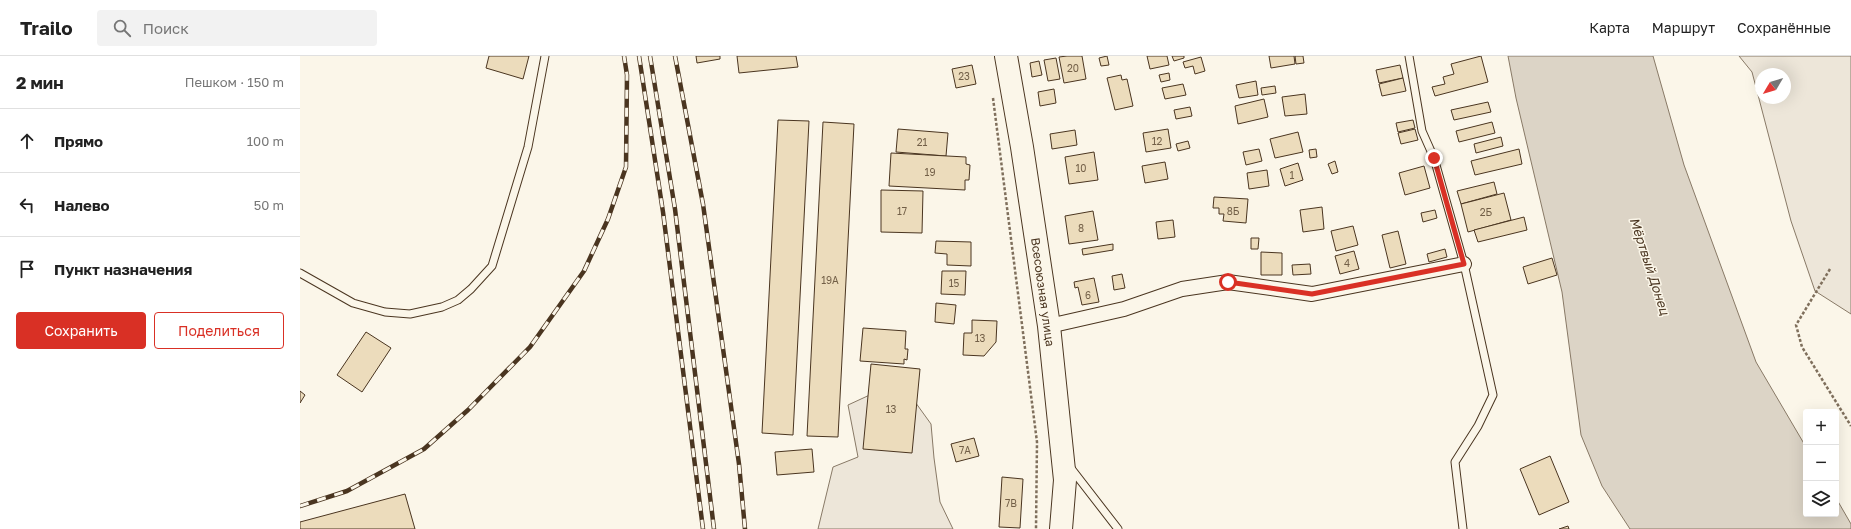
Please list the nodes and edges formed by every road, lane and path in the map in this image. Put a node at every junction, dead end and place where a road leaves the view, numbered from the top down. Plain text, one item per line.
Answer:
1 (545, 56) edge
2 (1006, 56) edge
3 (1409, 56) edge
4 (995, 116) dead end
5 (1464, 264) junction
6 (1830, 269) dead end
7 (300, 273) edge
8 (1049, 326) junction
9 (1851, 426) edge
10 (1062, 458) junction
11 (1036, 529) edge
12 (1061, 529) edge
13 (1118, 529) edge
14 (1463, 529) edge

1 - 7 lane
2 - 8 highway, Всесоюзная улица
3 - 5 lane
4 - 11 path
5 - 8 street
5 - 14 lane
6 - 9 path
8 - 10 highway, Всесоюзная улица
10 - 12 highway, Всесоюзная улица
10 - 13 lane

